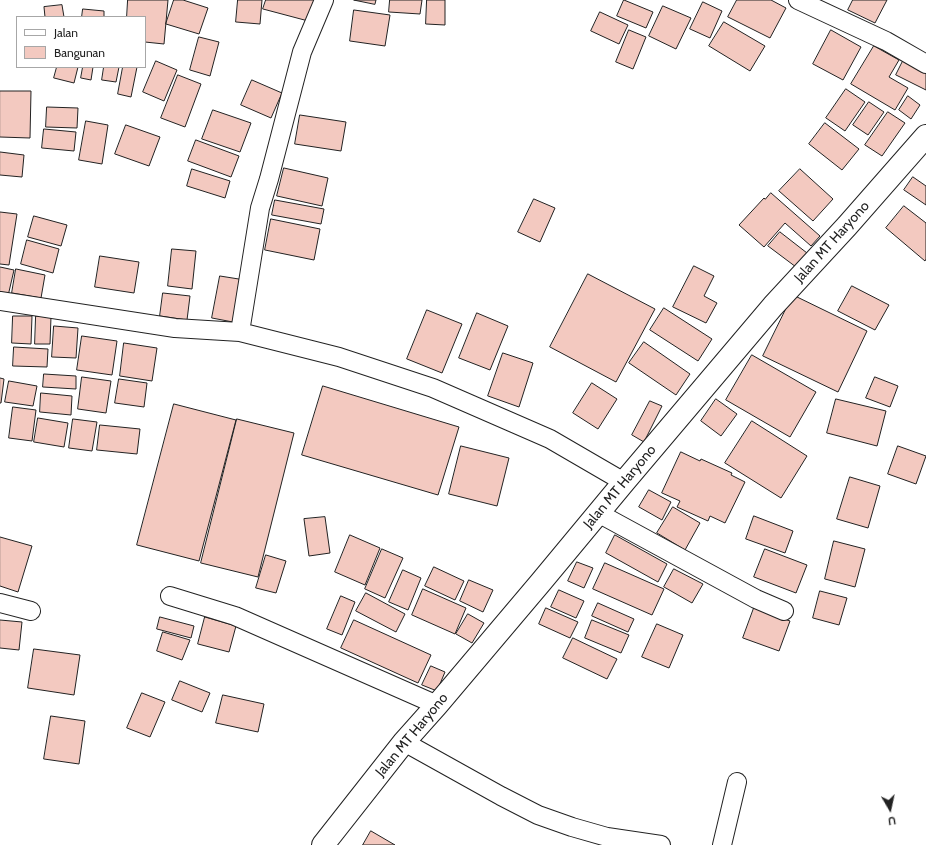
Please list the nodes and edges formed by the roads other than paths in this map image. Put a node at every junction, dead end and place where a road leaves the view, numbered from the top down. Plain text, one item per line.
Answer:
1 (324, 0) edge
2 (798, 0) edge
3 (926, 64) edge
4 (926, 136) edge
5 (0, 301) edge
6 (240, 332) junction
7 (624, 482) junction
8 (598, 513) junction
9 (170, 596) dead end
10 (0, 603) edge
11 (31, 611) dead end
12 (784, 611) dead end
13 (437, 705) junction
14 (404, 742) junction
15 (737, 782) dead end
16 (323, 845) edge
17 (661, 845) edge
18 (722, 845) edge

1 - 6 street
2 - 3 street
4 - 7 main road, Jalan MT Haryono
5 - 6 street
6 - 7 street
7 - 8 main road, Jalan MT Haryono
8 - 12 street
8 - 13 main road, Jalan MT Haryono
9 - 13 street
10 - 11 street
13 - 14 main road, Jalan MT Haryono
14 - 16 main road, Jalan MT Haryono
14 - 17 street
15 - 18 street

